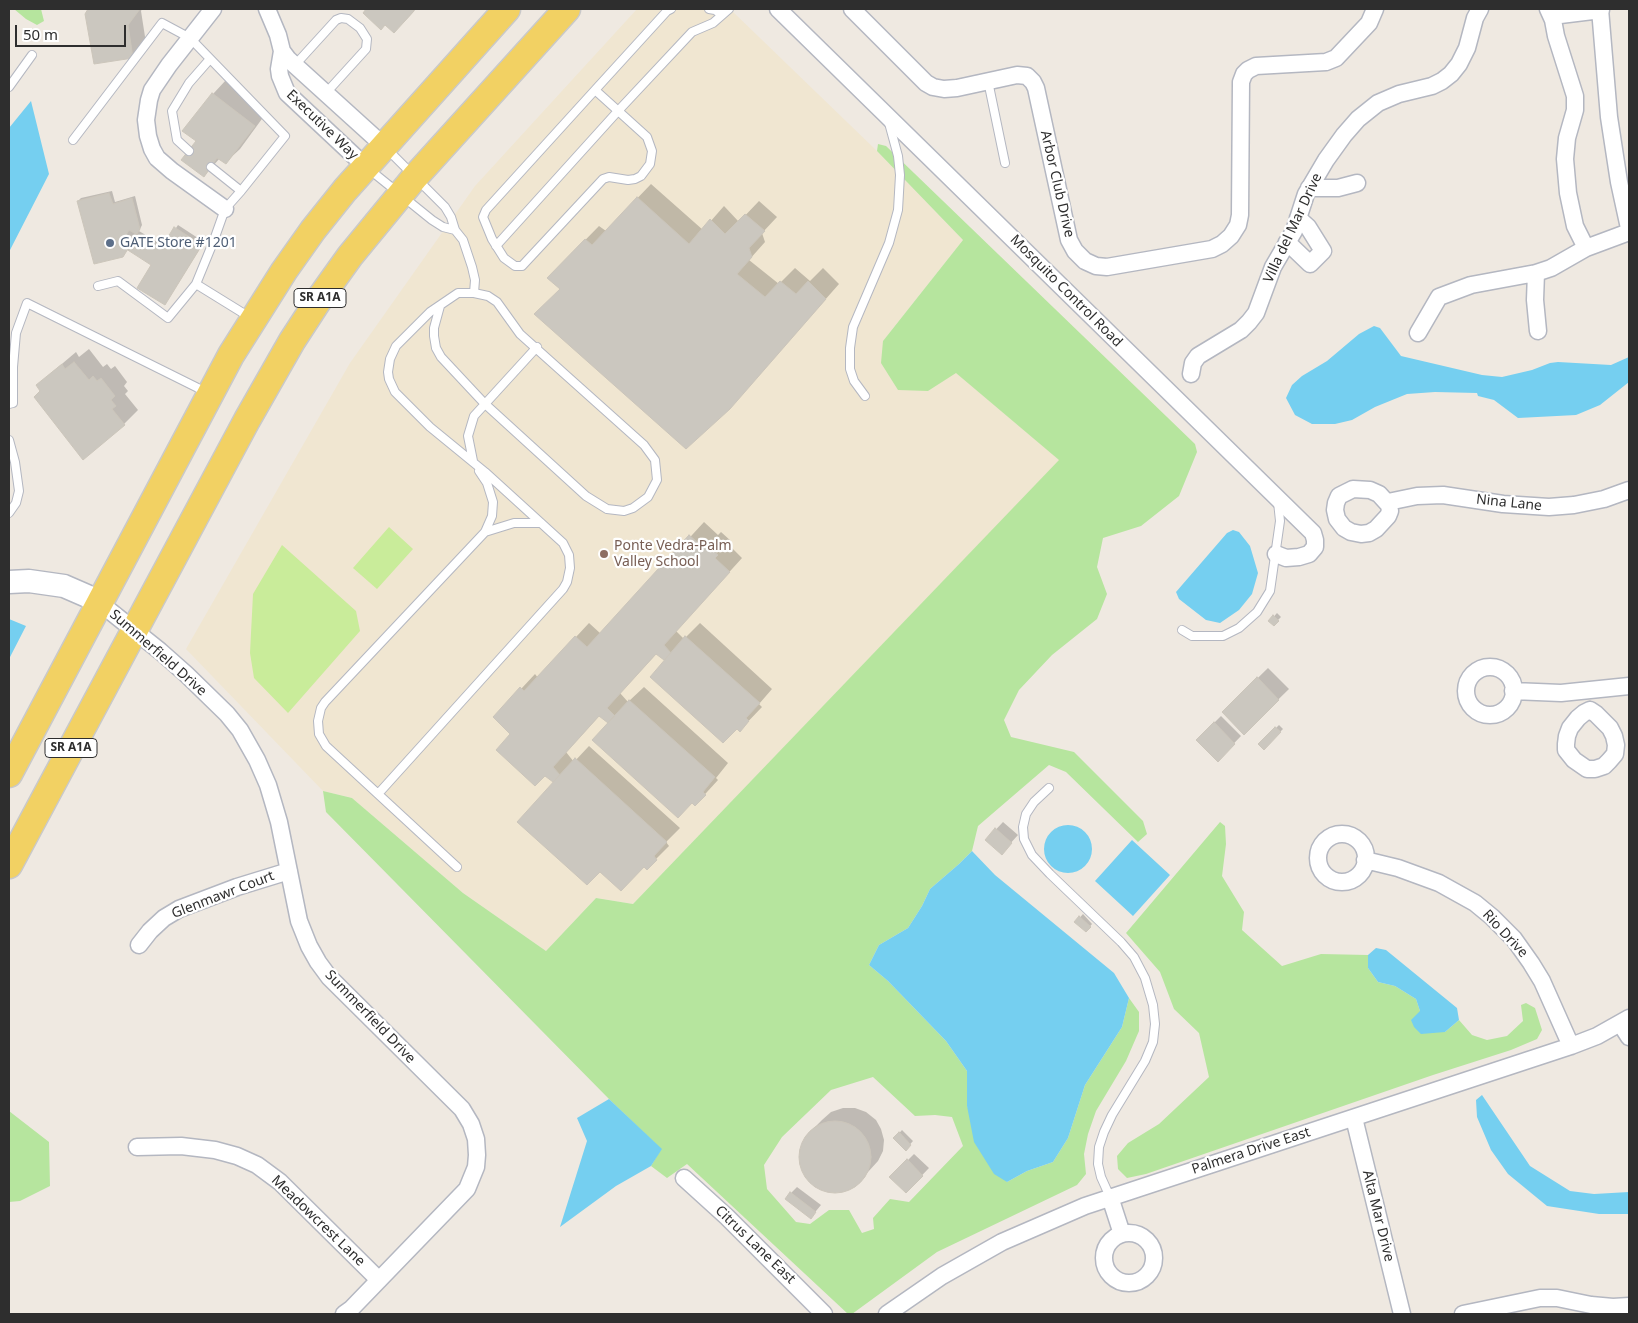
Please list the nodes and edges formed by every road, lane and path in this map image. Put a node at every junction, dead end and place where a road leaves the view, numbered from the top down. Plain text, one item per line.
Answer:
1 (213, 9) edge
2 (267, 9) edge
3 (506, 9) edge
4 (567, 9) edge
5 (671, 9) edge
6 (708, 9) edge
7 (729, 9) edge
8 (778, 9) edge
9 (852, 9) edge
10 (1375, 9) edge
11 (1480, 9) edge
12 (1600, 9) edge
13 (1550, 12) edge
14 (722, 15) junction
15 (190, 38) junction
16 (282, 51) junction
17 (32, 55) dead end
18 (210, 59) junction
19 (295, 65) junction
20 (988, 81) junction
21 (9, 87) edge
22 (596, 90) junction
23 (326, 93) junction
24 (618, 111) junction
25 (889, 117) junction
26 (73, 140) dead end
27 (384, 146) junction
28 (188, 151) dead end
29 (1005, 163) dead end
30 (366, 167) junction
31 (211, 168) dead end
32 (1358, 183) dead end
33 (408, 186) junction
34 (1309, 188) junction
35 (241, 191) junction
36 (225, 209) junction
37 (1298, 218) junction
38 (1629, 228) edge
39 (455, 230) junction
40 (1629, 232) edge
41 (1287, 242) junction
42 (496, 246) junction
43 (1586, 248) junction
44 (1536, 273) junction
45 (196, 284) junction
46 (98, 286) dead end
47 (474, 293) junction
48 (440, 306) junction
49 (253, 319) junction
50 (1538, 331) dead end
51 (1418, 333) dead end
52 (537, 347) junction
53 (1191, 374) dead end
54 (211, 394) junction
55 (865, 396) dead end
56 (11, 403) edge
57 (484, 403) junction
58 (9, 440) edge
59 (473, 462) junction
60 (1629, 490) edge
61 (1278, 500) junction
62 (1388, 502) dead end
63 (9, 513) edge
64 (540, 523) junction
65 (485, 532) junction
66 (1276, 554) junction
67 (9, 582) edge
68 (100, 604) junction
69 (1182, 630) dead end
70 (134, 631) junction
71 (1629, 686) edge
72 (1513, 691) dead end
73 (1589, 691) junction
74 (1590, 710) dead end
75 (9, 774) edge
76 (1049, 788) dead end
77 (378, 794) junction
78 (1365, 860) dead end
79 (9, 865) edge
80 (457, 868) dead end
81 (289, 870) junction
82 (138, 945) dead end
83 (1626, 1026) edge
84 (1571, 1046) junction
85 (1354, 1118) junction
86 (138, 1147) dead end
87 (684, 1178) dead end
88 (1110, 1197) junction
89 (1122, 1234) dead end
90 (379, 1280) junction
91 (1629, 1306) edge
92 (1605, 1310) edge
93 (344, 1314) edge
94 (824, 1314) edge
95 (887, 1314) edge
96 (1402, 1314) edge
97 (1463, 1314) edge

1 - 15 street
2 - 16 street, Executive Way
3 - 27 main road, SR A1A
4 - 33 main road, SR A1A
5 - 22 lane
6 - 14 lane
7 - 14 lane
8 - 25 street, Mosquito Control Road
9 - 20 street, Arbor Club Drive
10 - 20 street, Arbor Club Drive
11 - 34 street, Villa del Mar Drive
12 - 13 street
12 - 38 street
13 - 43 street
14 - 24 lane
15 - 18 lane
15 - 26 lane
15 - 36 street
16 - 19 street, Executive Way
16 - 30 street, Executive Way
17 - 21 lane
18 - 28 lane
18 - 35 lane
19 - 23 street, Executive Way
19 - 23 lane
20 - 29 lane
22 - 24 lane
22 - 42 lane
23 - 27 street, Executive Way
24 - 42 lane
24 - 42 lane
25 - 55 lane
25 - 61 street, Mosquito Control Road
27 - 30 main road, SR A1A
27 - 33 lane
30 - 33 lane
30 - 49 main road, SR A1A
31 - 35 lane
32 - 34 street
33 - 39 lane
33 - 39 lane
33 - 70 main road, SR A1A
34 - 37 street, Villa del Mar Drive
35 - 36 lane
36 - 45 lane
37 - 41 street, Villa del Mar Drive
37 - 41 street
39 - 47 lane
40 - 43 street
41 - 53 street, Villa del Mar Drive
43 - 44 street
44 - 50 street
44 - 51 street
45 - 46 lane
45 - 49 lane
47 - 48 lane
47 - 52 lane
48 - 57 lane
48 - 59 lane
49 - 54 main road, SR A1A
52 - 57 lane
52 - 57 lane
54 - 56 lane
54 - 68 main road, SR A1A
57 - 59 lane
58 - 63 lane
59 - 64 lane
59 - 65 lane
60 - 62 street, Nina Lane
61 - 66 lane
61 - 66 street, Mosquito Control Road
64 - 65 lane
64 - 77 lane
65 - 77 lane
66 - 69 lane
67 - 68 street
68 - 70 street, Summerfield Drive
68 - 75 main road, SR A1A
70 - 79 main road, SR A1A
70 - 81 street, Summerfield Drive
71 - 73 street
72 - 73 street
73 - 74 street
76 - 88 lane
77 - 80 lane
78 - 84 street, Rio Drive
81 - 82 street, Glenmawr Court
81 - 90 street, Summerfield Drive
83 - 84 street, Palmera Drive East
84 - 85 street, Palmera Drive East
85 - 88 street, Palmera Drive East
85 - 96 street, Alta Mar Drive
86 - 90 street, Meadowcrest Lane
87 - 94 street, Citrus Lane East
88 - 89 street
88 - 95 street, Palmera Drive East
90 - 93 street, Summerfield Drive
91 - 92 street
92 - 97 street

